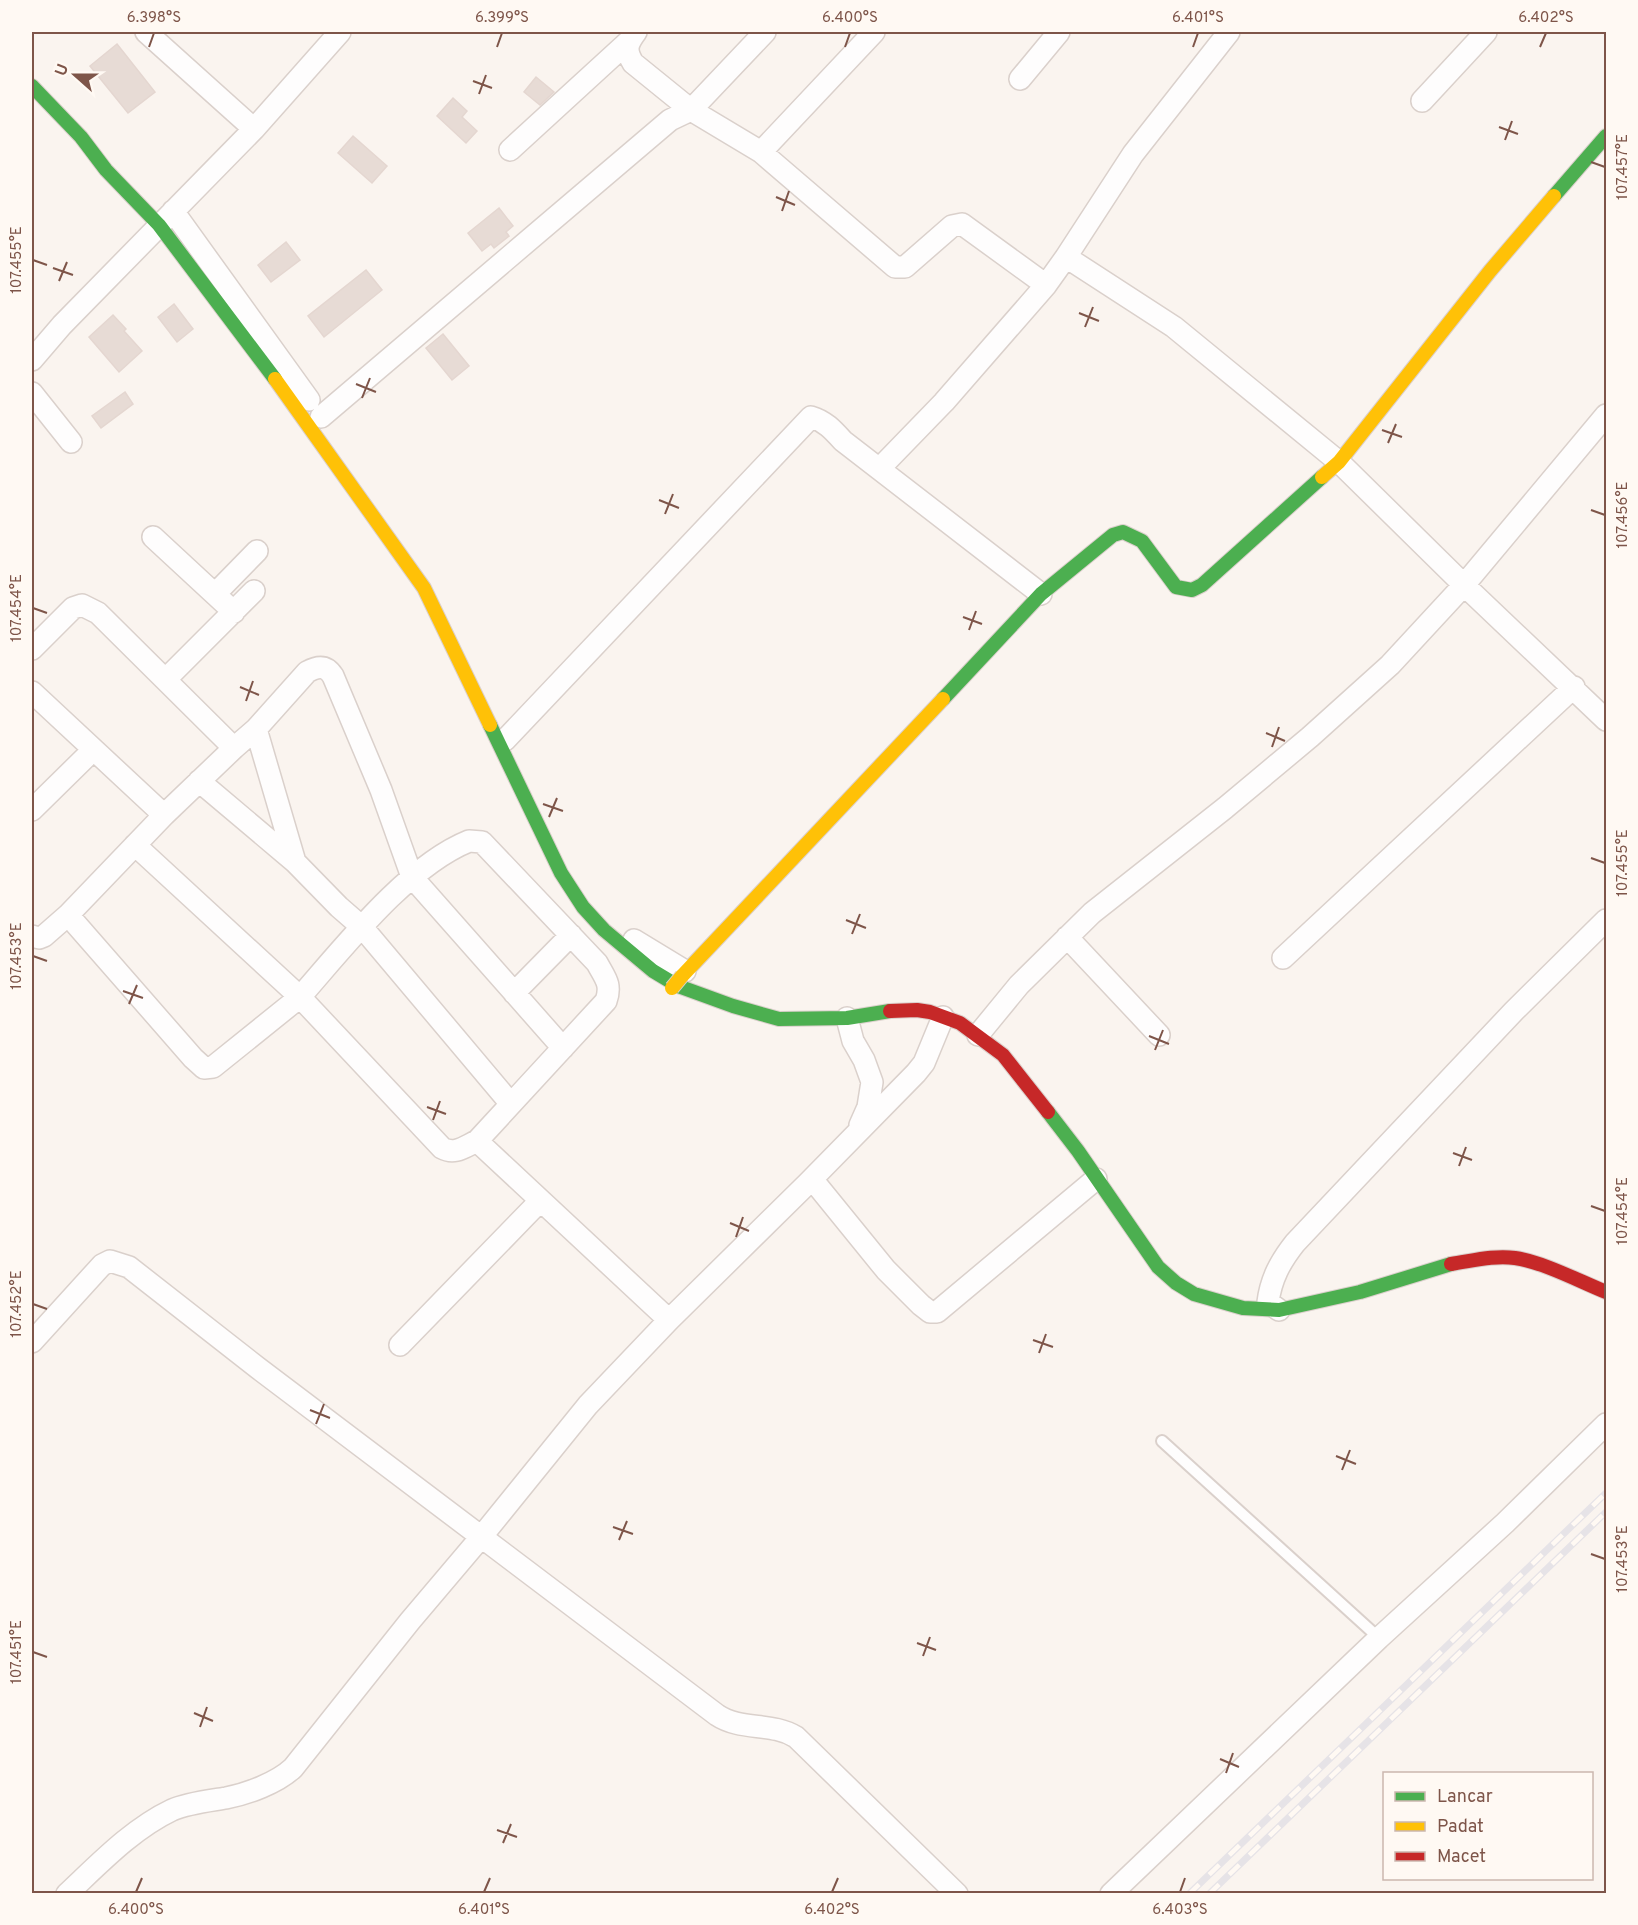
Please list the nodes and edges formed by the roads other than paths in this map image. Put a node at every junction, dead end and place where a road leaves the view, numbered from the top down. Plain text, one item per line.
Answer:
1 (146, 32) edge
2 (340, 32) edge
3 (765, 32) edge
4 (874, 32) edge
5 (1059, 32) edge
6 (1229, 32) edge
7 (1485, 32) edge
8 (633, 36) edge
9 (1020, 79) dead end
10 (32, 86) edge
11 (1422, 102) dead end
12 (691, 110) junction
13 (254, 129) junction
14 (1606, 136) edge
15 (510, 150) dead end
16 (761, 152) junction
17 (166, 218) junction
18 (1066, 257) junction
19 (1046, 285) junction
20 (32, 360) edge
21 (32, 393) edge
22 (1606, 416) edge
23 (321, 417) junction
24 (71, 442) dead end
25 (1339, 462) junction
26 (880, 468) junction
27 (153, 537) dead end
28 (257, 551) dead end
29 (1464, 585) junction
30 (254, 591) dead end
31 (215, 594) junction
32 (1041, 594) junction
33 (234, 612) junction
34 (32, 649) edge
35 (166, 679) junction
36 (1574, 687) junction
37 (32, 692) edge
38 (1606, 720) edge
39 (256, 729) junction
40 (505, 740) junction
41 (234, 748) junction
42 (93, 750) junction
43 (199, 781) junction
44 (32, 810) edge
45 (164, 815) junction
46 (135, 844) junction
47 (295, 862) junction
48 (412, 877) junction
49 (68, 915) junction
50 (1606, 920) edge
51 (362, 927) junction
52 (571, 935) junction
53 (32, 936) edge
54 (1067, 937) junction
55 (1283, 958) dead end
56 (679, 980) junction
57 (514, 993) junction
58 (300, 997) junction
59 (943, 1017) junction
60 (847, 1018) junction
61 (978, 1035) junction
62 (1159, 1035) dead end
63 (563, 1048) junction
64 (510, 1104) junction
65 (856, 1134) junction
66 (477, 1141) junction
67 (812, 1179) junction
68 (1096, 1179) junction
69 (540, 1201) junction
70 (1606, 1292) edge
71 (1273, 1299) junction
72 (669, 1320) junction
73 (32, 1342) edge
74 (400, 1345) dead end
75 (1606, 1424) edge
76 (1162, 1441) dead end
77 (482, 1536) junction
78 (1379, 1638) junction
79 (67, 1893) edge
80 (957, 1893) edge
81 (1111, 1893) edge

1 - 13 street
2 - 13 street
3 - 12 street
4 - 16 street
5 - 9 street
6 - 18 street
7 - 11 street
8 - 12 street
8 - 15 street
10 - 17 street
12 - 16 street
12 - 23 street
13 - 17 street
14 - 25 street
16 - 19 street
17 - 20 street
17 - 23 street
17 - 56 street
18 - 19 street
18 - 25 street
19 - 26 street
21 - 24 street
22 - 29 street
23 - 40 street
25 - 29 street
25 - 32 street
26 - 32 street
26 - 40 street
27 - 31 street
28 - 31 street
29 - 36 street
29 - 54 street
30 - 33 street
31 - 33 street
32 - 56 street
33 - 35 street
34 - 35 street
35 - 41 street
36 - 38 street
36 - 55 street
37 - 42 street
39 - 41 street
39 - 47 street
39 - 48 street
40 - 56 street
41 - 43 street
42 - 44 street
42 - 45 street
43 - 45 street
43 - 47 street
45 - 46 street
46 - 49 street
46 - 58 street
47 - 51 street
48 - 51 street
48 - 52 street
48 - 57 street
49 - 53 street
49 - 58 street
50 - 71 street
51 - 58 street
51 - 64 street
52 - 57 street
52 - 63 street
54 - 61 street
54 - 62 street
56 - 60 street
57 - 63 street
58 - 66 street
59 - 60 street
59 - 61 street
59 - 65 street
60 - 65 street
61 - 68 street
63 - 64 street
64 - 66 street
65 - 67 street
66 - 69 street
67 - 68 street
67 - 72 street
68 - 71 street
69 - 72 street
69 - 74 street
70 - 71 street
72 - 77 street
73 - 77 street
75 - 78 street
76 - 78 lane
77 - 79 street
77 - 80 street
78 - 81 street

